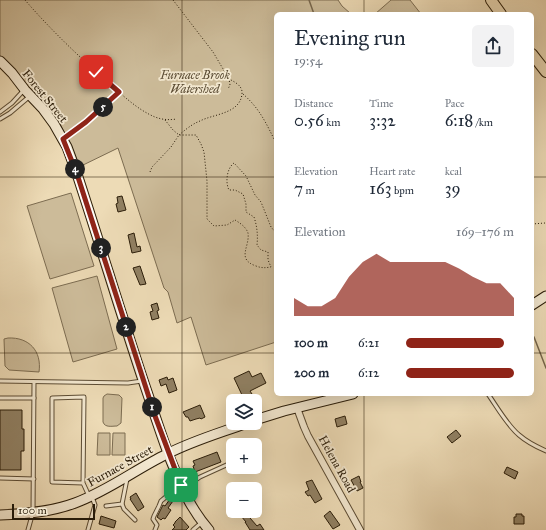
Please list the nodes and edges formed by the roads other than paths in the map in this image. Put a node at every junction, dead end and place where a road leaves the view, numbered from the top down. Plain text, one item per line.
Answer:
1 (491, 0) edge
2 (500, 12) edge
3 (534, 57) edge
4 (0, 61) edge
5 (546, 72) edge
6 (28, 93) junction
7 (0, 112) edge
8 (0, 119) edge
9 (546, 296) edge
10 (534, 303) edge
11 (143, 381) junction
12 (0, 382) edge
13 (34, 382) junction
14 (345, 396) edge
15 (489, 396) edge
16 (0, 398) edge
17 (34, 398) junction
18 (297, 408) junction
19 (262, 418) edge
20 (228, 430) edge
21 (546, 451) edge
22 (168, 453) junction
23 (226, 465) edge
24 (128, 475) junction
25 (0, 478) edge
26 (34, 479) junction
27 (83, 483) junction
28 (182, 487) junction
29 (90, 496) junction
30 (122, 504) junction
31 (106, 506) dead end
32 (33, 512) junction
33 (0, 515) edge
34 (135, 520) dead end
35 (202, 522) junction
36 (28, 530) edge
37 (88, 530) edge
38 (155, 530) edge
39 (193, 530) edge
40 (209, 530) edge
41 (360, 530) edge

1 - 2 main road
3 - 5 main road
4 - 6 street, Forest Street
6 - 7 lane
6 - 8 lane
6 - 11 street, Forest Street
9 - 10 street
11 - 13 lane
11 - 22 street, Forest Street
12 - 13 lane
13 - 17 lane
14 - 18 street
15 - 21 lane
16 - 17 lane
17 - 26 lane
18 - 19 street
18 - 41 street, Helena Road
20 - 22 street, Furnace Street
22 - 24 street, Furnace Street
22 - 28 street, Forest Street
23 - 28 lane
24 - 29 street, Furnace Street
24 - 30 lane
25 - 26 lane
26 - 32 lane
27 - 27 lane
27 - 29 lane
28 - 35 street, Forest Street
28 - 38 lane
29 - 32 street, Furnace Street
29 - 37 lane
30 - 31 lane
30 - 34 lane
32 - 33 street, Furnace Street
32 - 36 lane
35 - 39 lane
35 - 40 street, Forest Street

